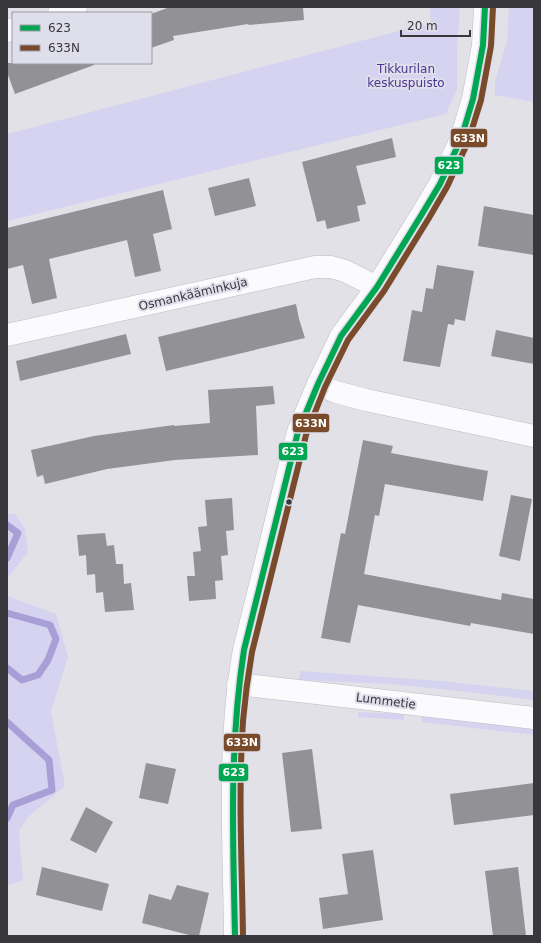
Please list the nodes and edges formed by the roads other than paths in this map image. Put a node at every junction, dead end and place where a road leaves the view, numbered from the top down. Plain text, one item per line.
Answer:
1 (76, 7) edge
2 (485, 7) edge
3 (62, 12) edge
4 (377, 287) junction
5 (7, 335) edge
6 (318, 384) junction
7 (534, 436) edge
8 (238, 684) junction
9 (534, 718) edge
10 (236, 936) edge

1 - 3 street
2 - 4 street
4 - 5 street, Osmankääminkuja
4 - 6 street
6 - 7 street
6 - 8 street
8 - 9 street, Lummetie
8 - 10 street

